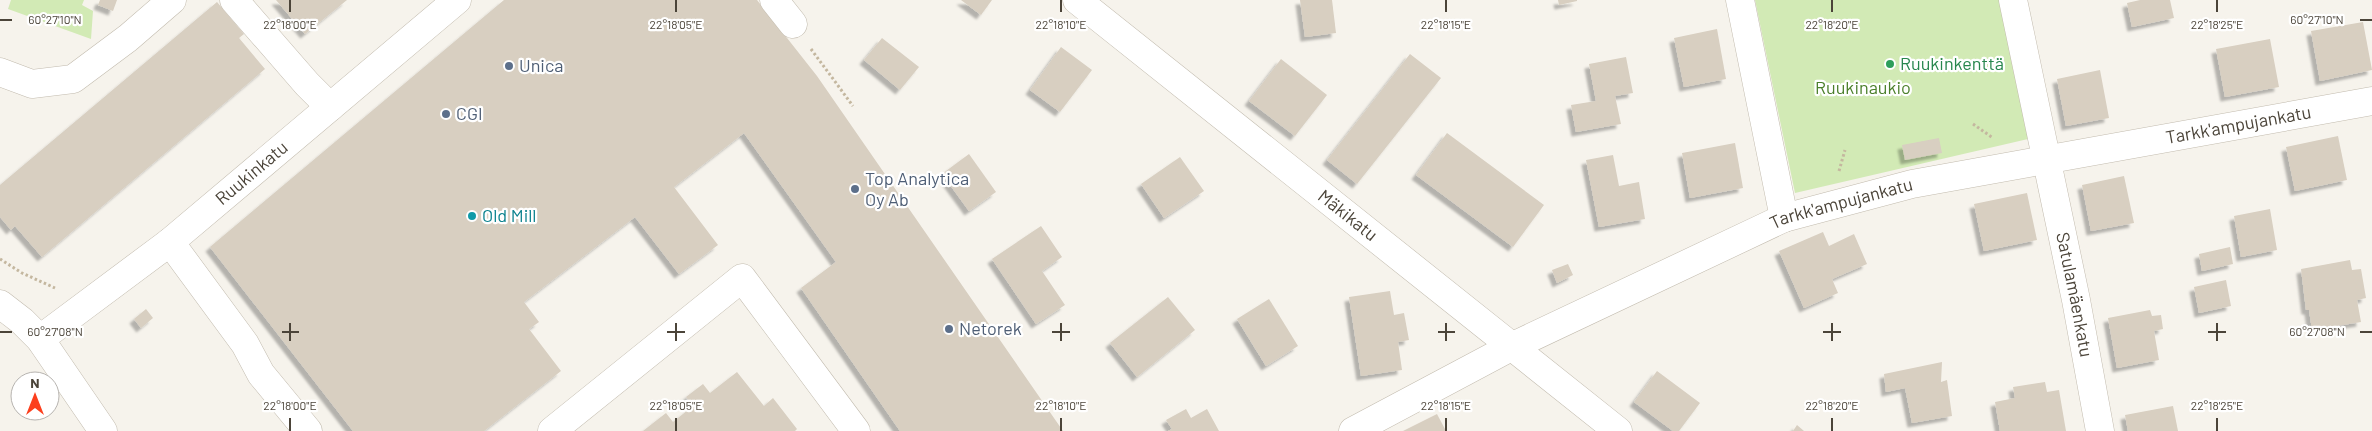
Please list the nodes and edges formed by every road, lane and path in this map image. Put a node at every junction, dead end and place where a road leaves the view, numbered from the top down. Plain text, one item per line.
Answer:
1 (172, 0) edge
2 (234, 0) edge
3 (457, 0) edge
4 (774, 0) edge
5 (1077, 0) edge
6 (1740, 0) edge
7 (2013, 0) edge
8 (793, 24) joint
9 (0, 72) edge
10 (2372, 101) edge
11 (853, 106) dead end
12 (330, 107) junction
13 (2046, 160) junction
14 (1784, 218) junction
15 (170, 242) junction
16 (0, 259) edge
17 (59, 290) dead end
18 (0, 304) edge
19 (40, 340) junction
20 (1511, 347) junction
21 (103, 431) edge
22 (308, 431) edge
23 (552, 431) edge
24 (856, 431) edge
25 (1353, 431) edge
26 (1618, 431) edge
27 (2100, 431) edge

1 - 9 street
2 - 12 street
3 - 12 street, Ruukinkatu
4 - 8 street
5 - 20 street, Mäkikatu
6 - 14 street
7 - 13 street
8 - 11 path
10 - 13 street, Tarkk'ampujankatu
12 - 15 street, Ruukinkatu
13 - 14 street, Tarkk'ampujankatu
13 - 27 street, Satulamäenkatu
14 - 20 street, Tarkk'ampujankatu
15 - 19 street, Ruukinkatu
15 - 22 street
16 - 17 path
18 - 19 street
19 - 21 street
20 - 25 street, Tarkk'ampujankatu
20 - 26 street, Mäkikatu
23 - 24 street

